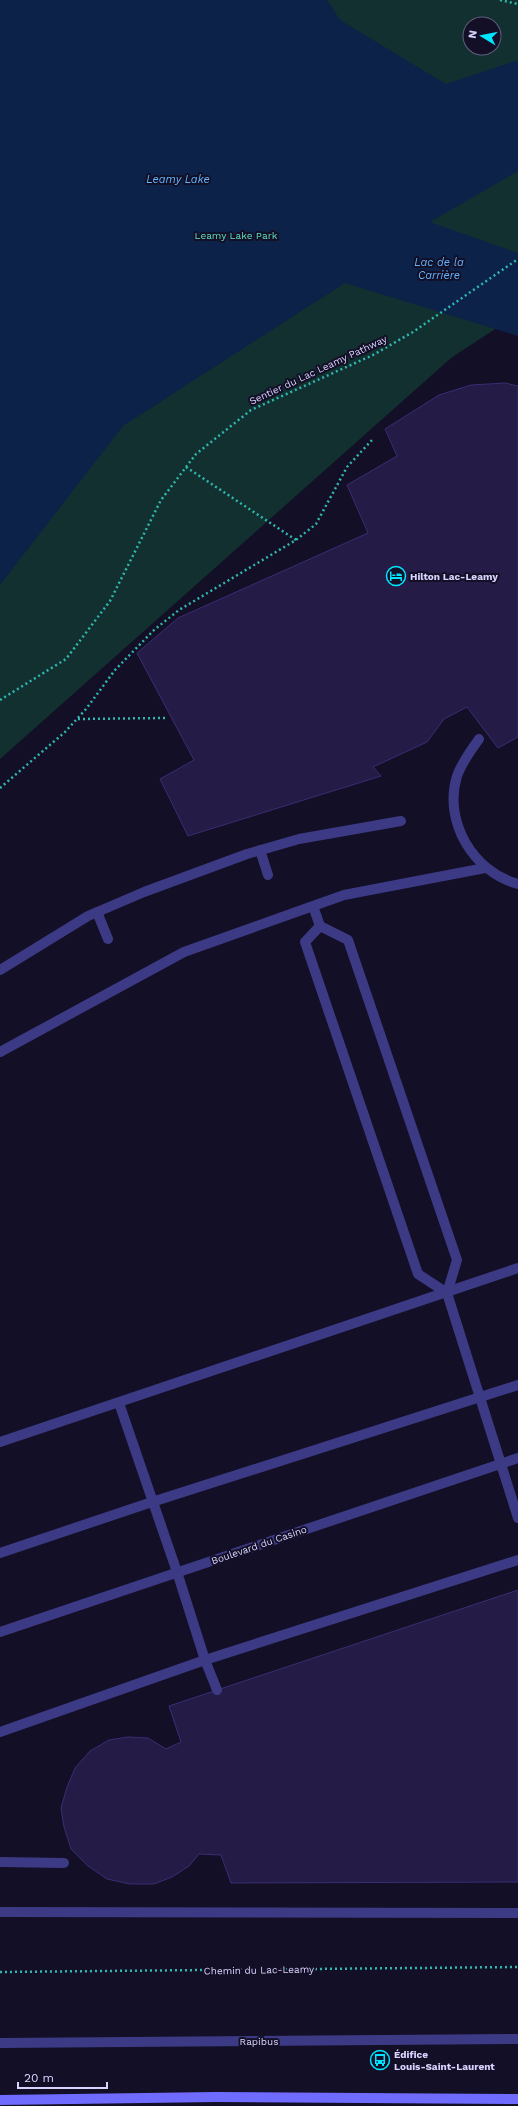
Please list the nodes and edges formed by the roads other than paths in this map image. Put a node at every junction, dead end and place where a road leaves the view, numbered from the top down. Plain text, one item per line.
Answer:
1 (479, 739) dead end
2 (402, 820) dead end
3 (260, 850) junction
4 (485, 868) junction
5 (268, 875) dead end
6 (518, 884) edge
7 (313, 906) junction
8 (97, 912) junction
9 (320, 926) junction
10 (108, 939) dead end
11 (0, 970) edge
12 (0, 1052) edge
13 (518, 1268) edge
14 (446, 1293) junction
15 (518, 1384) edge
16 (479, 1398) junction
17 (119, 1402) junction
18 (0, 1442) edge
19 (518, 1458) edge
20 (500, 1464) junction
21 (152, 1502) junction
22 (518, 1518) edge
23 (0, 1553) edge
24 (518, 1560) edge
25 (178, 1572) junction
26 (0, 1632) edge
27 (205, 1660) junction
28 (217, 1690) dead end
29 (0, 1732) edge
30 (0, 1862) edge
31 (64, 1863) dead end
32 (0, 1912) edge
33 (518, 1913) edge
34 (518, 2039) edge
35 (0, 2043) edge
36 (518, 2099) edge
37 (0, 2100) edge

1 - 4 lane
2 - 3 lane
3 - 5 lane
3 - 8 lane
4 - 6 lane
4 - 7 lane
7 - 9 lane
7 - 12 lane
8 - 10 lane
8 - 11 lane
9 - 14 lane
9 - 14 lane
13 - 14 lane
14 - 16 lane
14 - 17 lane
15 - 16 lane
16 - 20 lane
16 - 21 lane
17 - 18 lane
17 - 21 lane
19 - 20 lane, Boulevard du Casino
20 - 22 lane
20 - 25 lane, Boulevard du Casino
21 - 23 lane
21 - 25 lane
24 - 27 lane
25 - 26 lane, Boulevard du Casino
25 - 27 lane
27 - 28 lane
27 - 29 lane
30 - 31 lane
32 - 33 lane
34 - 35 lane, Rapibus
36 - 37 main road

